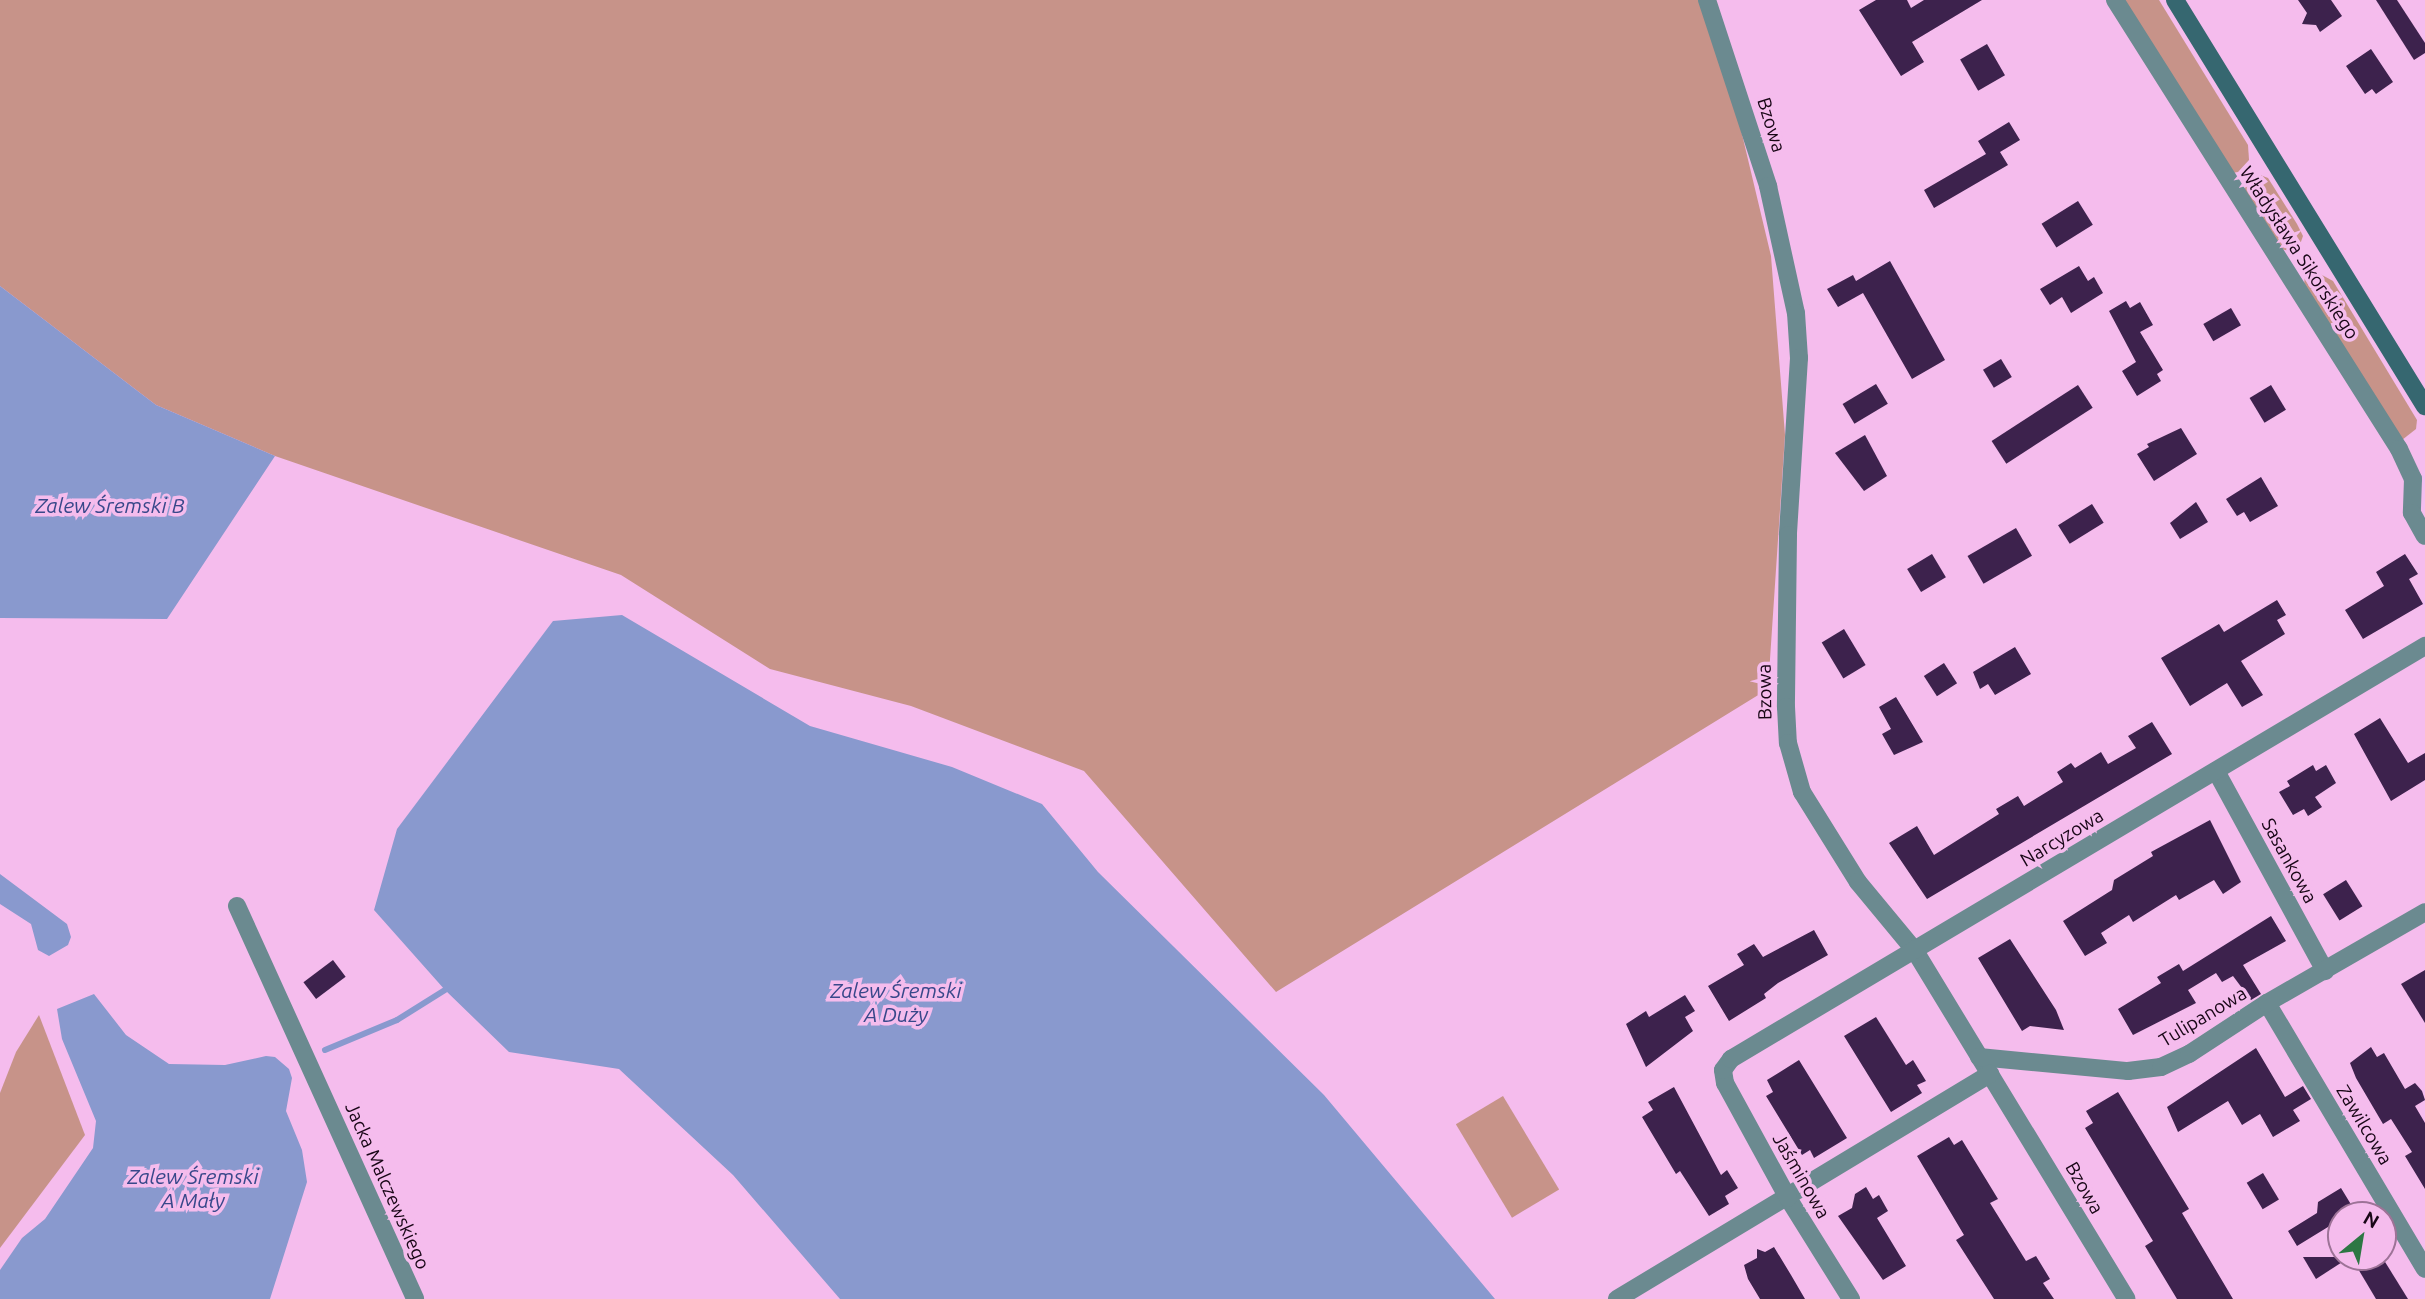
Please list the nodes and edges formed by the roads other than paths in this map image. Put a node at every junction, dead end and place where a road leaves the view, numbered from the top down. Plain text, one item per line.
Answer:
1 (1707, 0) edge
2 (2115, 0) edge
3 (2175, 0) edge
4 (2425, 406) edge
5 (2425, 536) edge
6 (2425, 646) edge
7 (2216, 771) junction
8 (237, 906) dead end
9 (2425, 912) edge
10 (1915, 951) junction
11 (2325, 971) junction
12 (2267, 1003) junction
13 (1979, 1057) junction
14 (1723, 1070) joint
15 (1990, 1074) junction
16 (1788, 1198) junction
17 (2425, 1269) edge
18 (415, 1299) edge
19 (1617, 1299) edge
20 (1851, 1299) edge
21 (2127, 1299) edge

1 - 10 street, Bzowa
2 - 5 street, Władysława Sikorskiego
3 - 4 main road, Władysława Sikorskiego
6 - 7 street, Narcyzowa
7 - 10 street, Narcyzowa
7 - 11 street, Sasankowa
8 - 18 street, Jacka Malczewskiego
9 - 11 street, Tulipanowa
10 - 13 street, Bzowa
10 - 14 street, Narcyzowa
11 - 12 street, Tulipanowa
12 - 13 street, Tulipanowa
12 - 17 street, Zawilcowa
13 - 15 street, Bzowa
14 - 16 street, Jaśminowa
15 - 16 street
15 - 21 street, Bzowa
16 - 19 street
16 - 20 street, Jaśminowa

